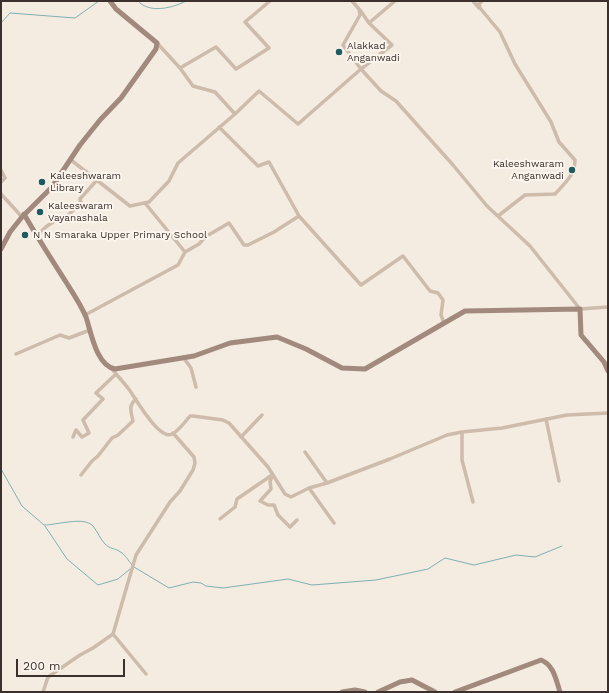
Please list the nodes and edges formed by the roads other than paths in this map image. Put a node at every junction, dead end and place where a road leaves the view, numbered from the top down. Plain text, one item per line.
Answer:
1 (110, 1) edge
2 (270, 1) edge
3 (352, 1) edge
4 (395, 1) edge
5 (473, 1) edge
6 (482, 1) edge
7 (480, 8) junction
8 (359, 9) junction
9 (369, 22) junction
10 (156, 43) junction
11 (180, 68) junction
12 (361, 70) junction
13 (235, 114) junction
14 (219, 127) junction
15 (71, 160) junction
16 (1, 170) edge
17 (97, 180) junction
18 (1, 182) edge
19 (1, 194) edge
20 (145, 203) junction
21 (23, 216) junction
22 (300, 216) junction
23 (498, 216) junction
24 (37, 235) junction
25 (1, 249) edge
26 (185, 252) junction
27 (608, 307) edge
28 (580, 309) junction
29 (85, 315) junction
30 (444, 323) junction
31 (90, 330) junction
32 (16, 354) dead end
33 (183, 357) junction
34 (111, 368) junction
35 (608, 371) edge
36 (116, 374) junction
37 (196, 387) dead end
38 (136, 399) junction
39 (608, 412) edge
40 (262, 415) dead end
41 (546, 419) junction
42 (462, 432) junction
43 (173, 433) junction
44 (73, 437) dead end
45 (241, 437) junction
46 (305, 452) dead end
47 (81, 475) dead end
48 (273, 475) junction
49 (559, 481) dead end
50 (327, 483) junction
51 (309, 488) junction
52 (473, 502) dead end
53 (220, 519) dead end
54 (297, 520) dead end
55 (334, 522) dead end
56 (113, 634) junction
57 (146, 674) dead end
58 (42, 692) edge
59 (342, 692) edge
60 (364, 692) edge
61 (378, 692) edge
62 (435, 692) edge
63 (455, 692) edge
64 (560, 692) edge

1 - 10 street
2 - 11 street
3 - 8 street
4 - 9 street
5 - 7 street
6 - 7 street
7 - 23 street
8 - 9 street
8 - 12 street
9 - 12 street
10 - 11 street
10 - 15 street
11 - 13 street
12 - 13 street
12 - 23 street
13 - 14 street
14 - 20 street
14 - 22 street
15 - 17 street
15 - 21 street
16 - 18 street
17 - 20 street
17 - 24 street
19 - 21 street
20 - 26 street
21 - 24 street
21 - 25 street
22 - 26 street
22 - 30 street
23 - 28 street
24 - 29 street
26 - 29 street
27 - 28 street
28 - 30 street
28 - 35 street
29 - 31 street
30 - 33 street
31 - 32 street
31 - 34 street
33 - 34 street
33 - 37 street
34 - 36 street
36 - 38 street
36 - 44 street
38 - 43 street
38 - 47 street
39 - 41 street
40 - 45 street
41 - 42 street
41 - 49 street
42 - 50 street
42 - 52 street
43 - 45 street
43 - 56 street
45 - 48 street
46 - 50 street
48 - 51 street
48 - 53 street
48 - 54 street
50 - 51 street
51 - 55 street
56 - 57 street
56 - 58 street
59 - 60 street
61 - 62 street
63 - 64 street

